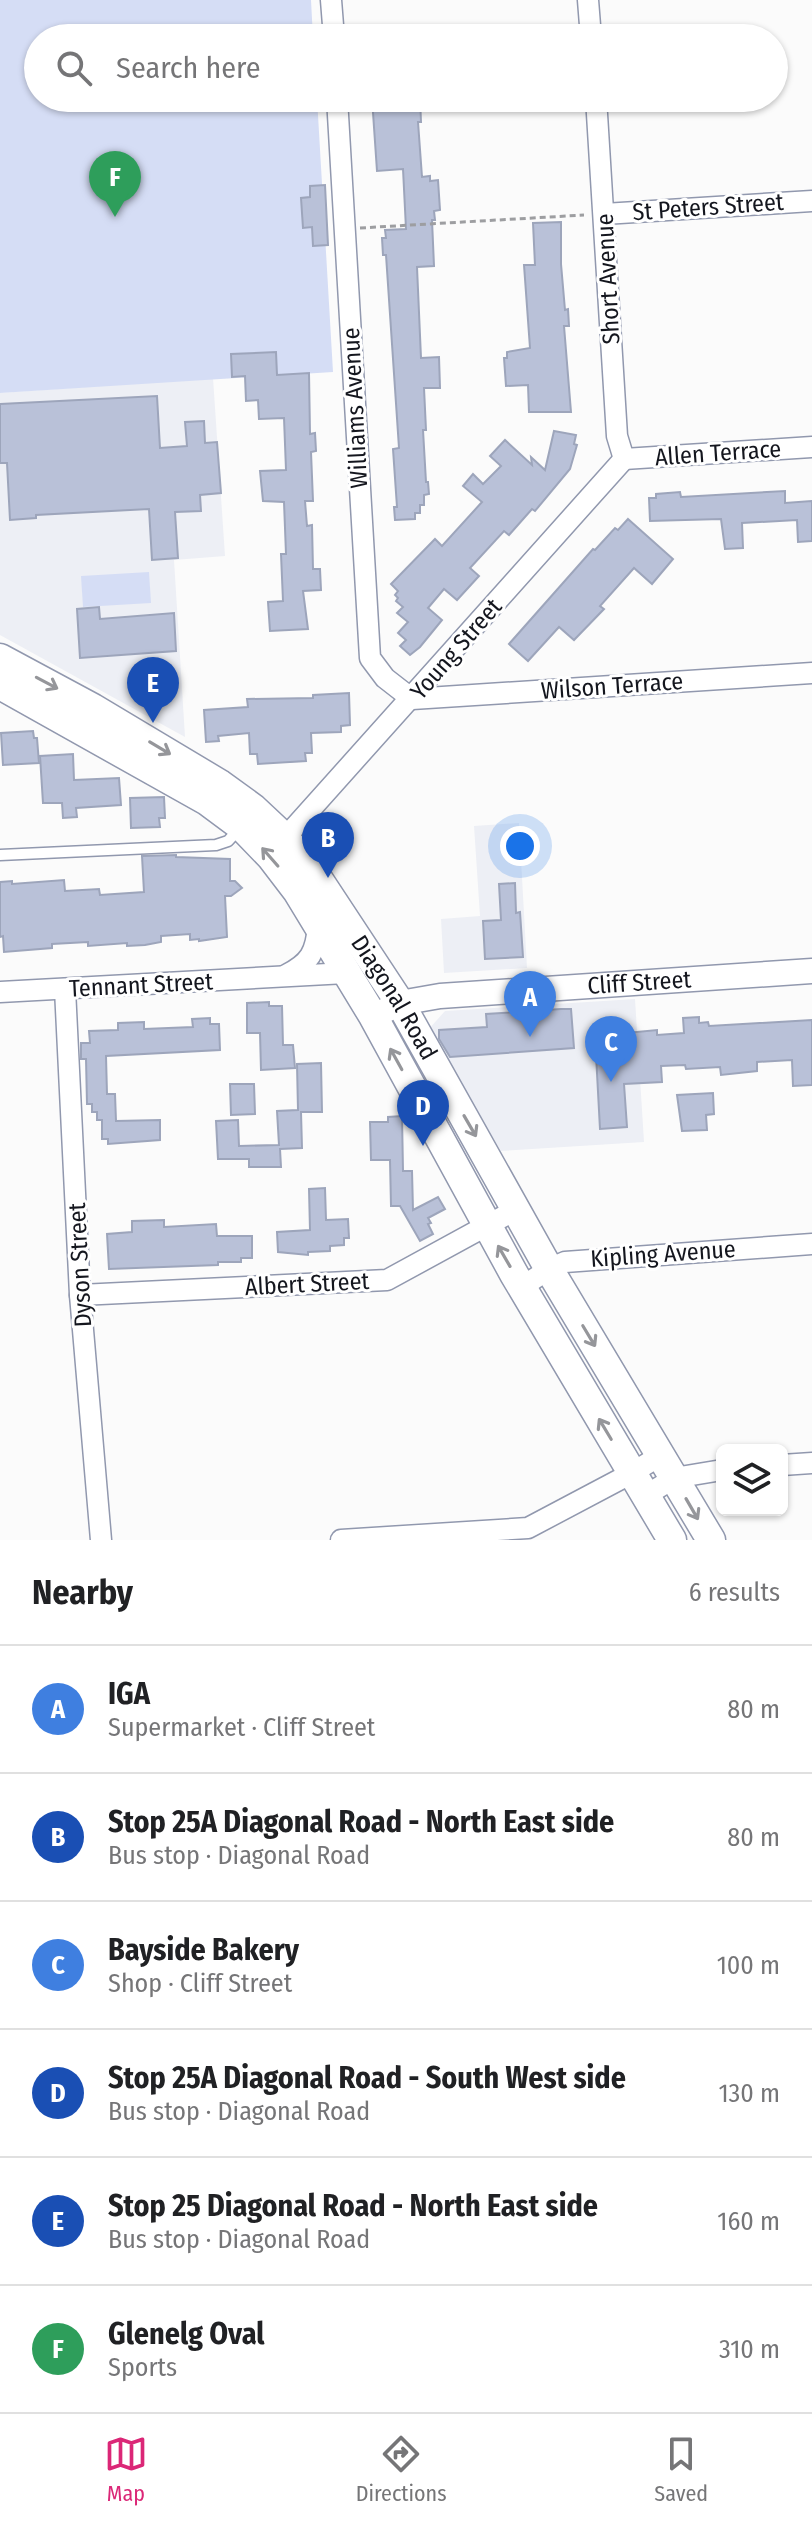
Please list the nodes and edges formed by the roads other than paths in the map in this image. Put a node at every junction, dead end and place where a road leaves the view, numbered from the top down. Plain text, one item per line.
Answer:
1 (331, 0) edge
2 (588, 0) edge
3 (333, 24) edge
4 (590, 24) edge
5 (338, 112) edge
6 (597, 112) edge
7 (812, 201) edge
8 (604, 214) junction
9 (812, 447) edge
10 (624, 459) junction
11 (0, 658) edge
12 (812, 673) edge
13 (0, 685) edge
14 (412, 699) junction
15 (242, 827) junction
16 (285, 838) junction
17 (0, 855) edge
18 (318, 926) junction
19 (812, 971) edge
20 (346, 973) junction
21 (282, 977) junction
22 (65, 989) junction
23 (0, 992) edge
24 (449, 995) junction
25 (400, 1003) junction
26 (373, 1016) junction
27 (417, 1034) junction
28 (517, 1209) junction
29 (487, 1226) junction
30 (812, 1244) edge
31 (549, 1269) junction
32 (522, 1287) junction
33 (80, 1295) junction
34 (812, 1463) edge
35 (788, 1465) edge
36 (668, 1467) junction
37 (716, 1470) edge
38 (638, 1484) junction
39 (459, 1536) edge
40 (101, 1540) edge
41 (341, 1540) edge
42 (672, 1540) edge
43 (711, 1540) edge

1 - 3 street
2 - 4 street
5 - 14 street, Williams Avenue
6 - 8 street, Short Avenue
7 - 8 street, St Peters Street
8 - 10 street, Short Avenue
9 - 10 street, Allen Terrace
10 - 14 street, Young Street
11 -> 16 main road, Diagonal Road
12 - 14 street, Wilson Terrace
13 - 15 main road, Diagonal Road
14 - 16 street, Young Street
15 - 17 lane
18 -> 15 main road, Diagonal Road
16 - 25 main road, Diagonal Road
18 - 20 main road, Diagonal Road
18 - 21 street
19 - 24 street, Cliff Street
20 - 21 street, Tennant Street
20 - 26 main road, Diagonal Road
21 - 22 street, Tennant Street
22 - 23 street, Tennant Street
22 - 33 street, Dyson Street
24 - 25 street, Cliff Street
24 - 27 street
25 - 26 street, Cliff Street
25 - 27 main road, Diagonal Road
29 -> 26 main road, Diagonal Road
27 -> 28 main road, Diagonal Road
28 - 29 street, Albert Street
28 - 31 main road, Diagonal Road
32 -> 29 main road, Diagonal Road
29 - 33 street, Albert Street
30 - 31 street, Kipling Avenue
31 - 32 street, Kipling Avenue
31 -> 36 main road, Diagonal Road
38 -> 32 main road, Diagonal Road
33 - 40 street, Dyson Street
34 - 35 street
36 - 37 street
36 - 38 street
36 -> 43 main road, Diagonal Road
38 - 39 street
38 - 42 main road, Diagonal Road
39 - 41 street

